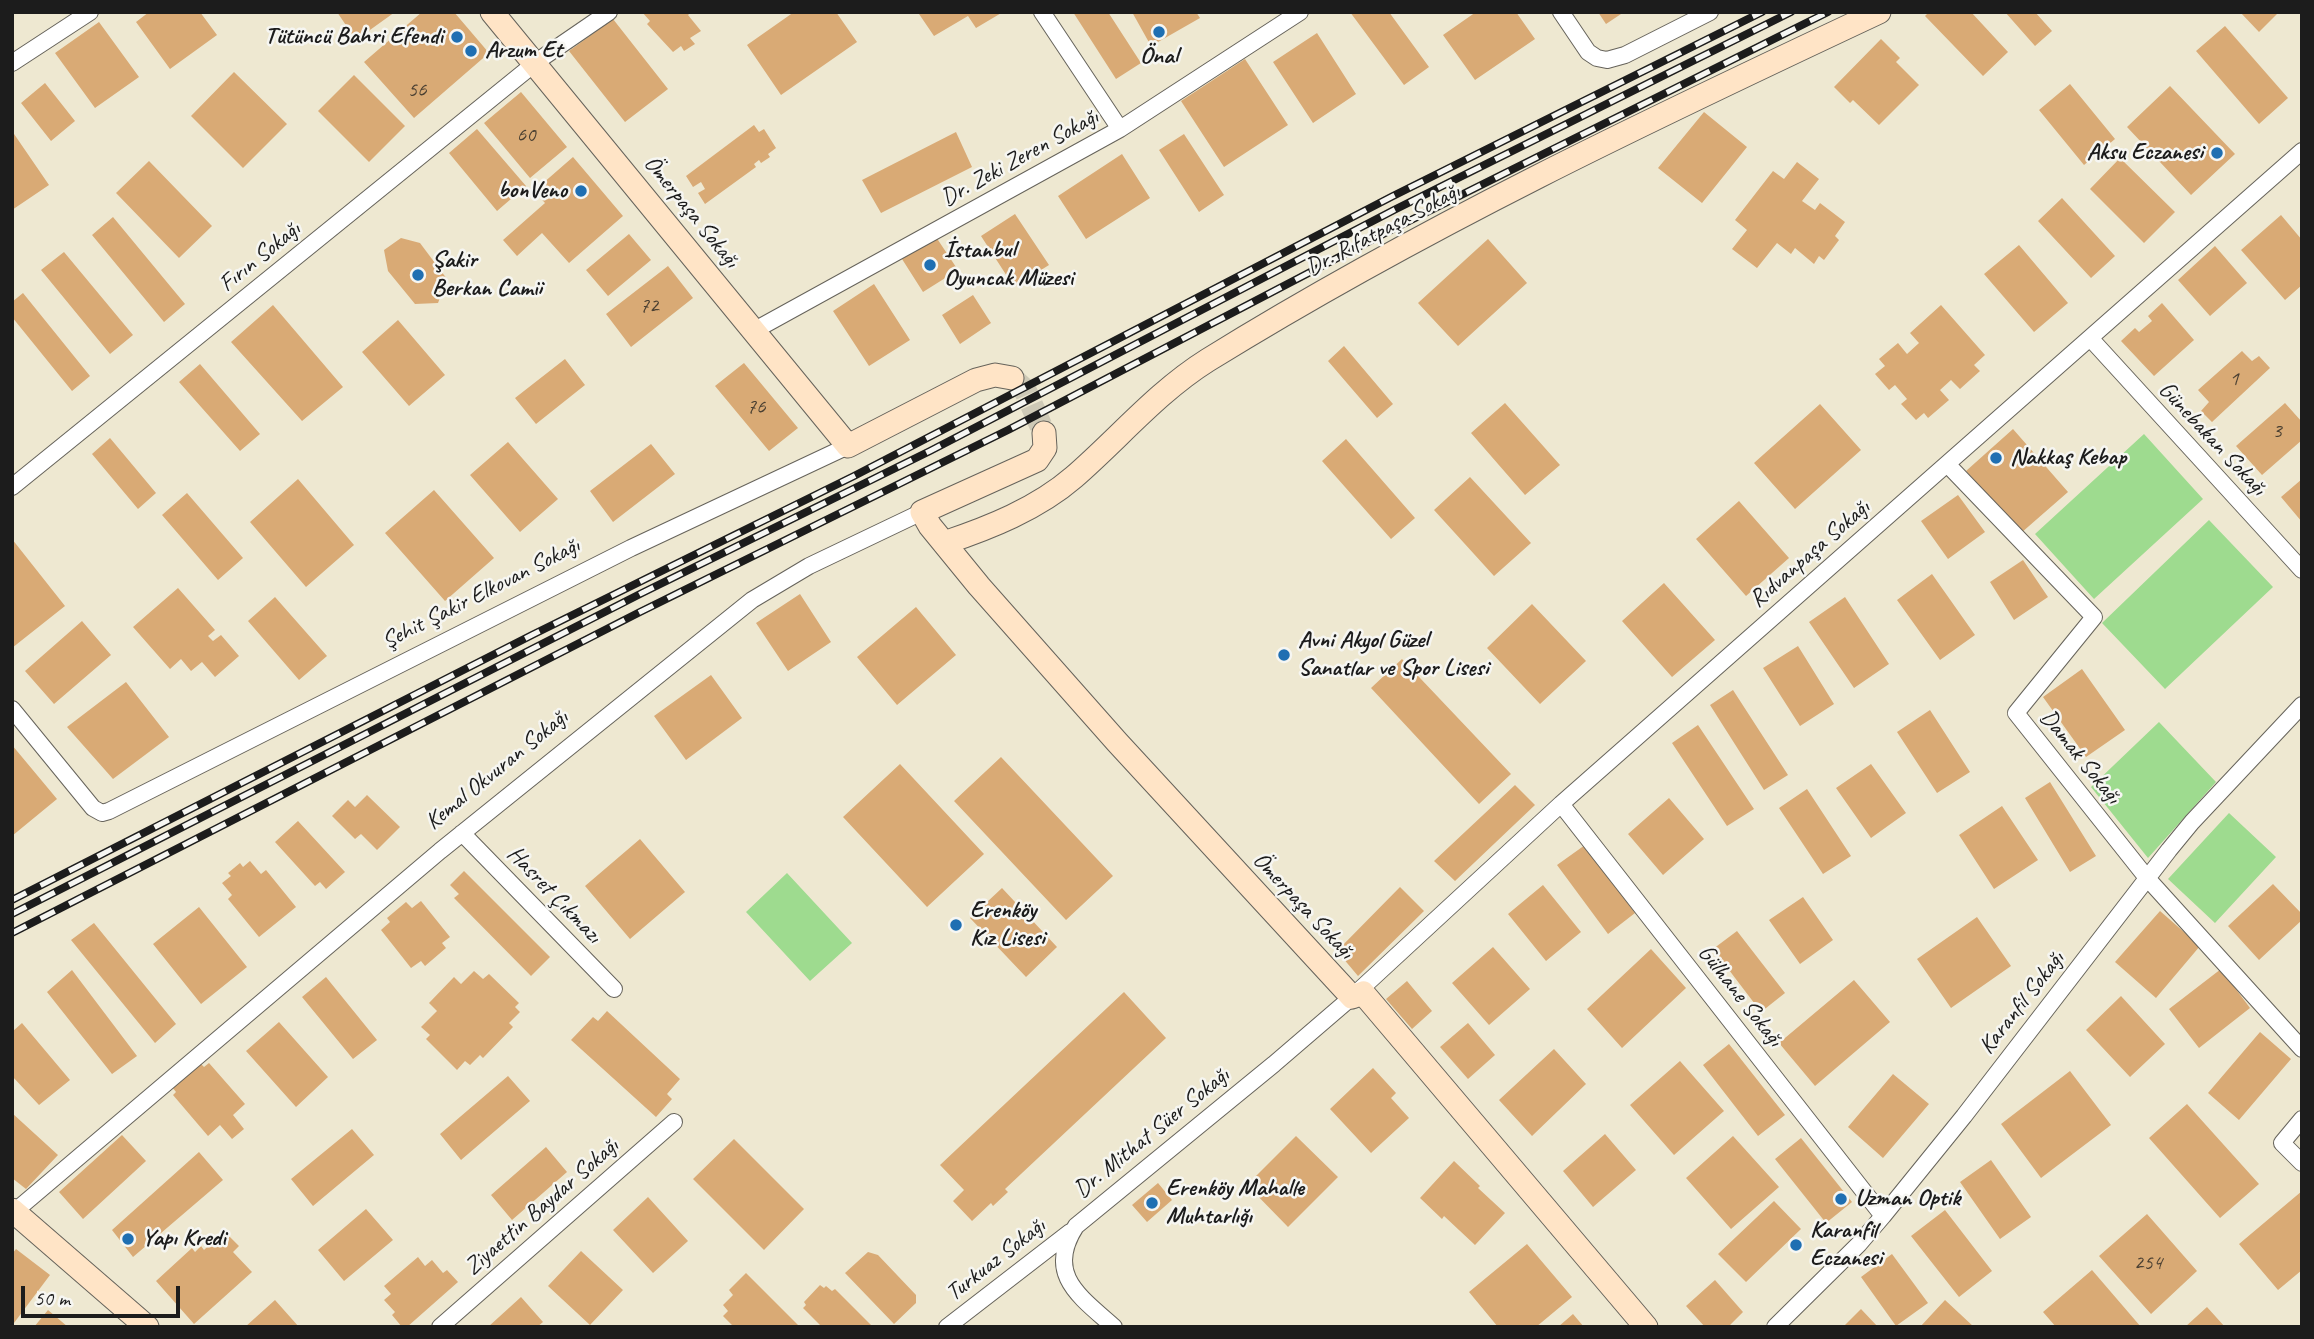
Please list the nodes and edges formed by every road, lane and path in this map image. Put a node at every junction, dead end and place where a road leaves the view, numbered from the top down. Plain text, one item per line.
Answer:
1 (90, 12) edge
2 (492, 12) edge
3 (609, 12) edge
4 (1042, 12) edge
5 (1300, 12) edge
6 (1561, 12) edge
7 (1710, 12) edge
8 (1879, 12) edge
9 (12, 63) edge
10 (536, 63) junction
11 (1120, 129) junction
12 (2302, 151) edge
13 (755, 330) junction
14 (2090, 338) junction
15 (1012, 378) dead end
16 (1044, 433) tunnel mouth
17 (848, 446) junction
18 (1947, 464) junction
19 (12, 487) edge
20 (922, 512) junction
21 (944, 543) junction
22 (2302, 570) edge
23 (2302, 705) edge
24 (12, 709) edge
25 (1561, 804) junction
26 (462, 833) junction
27 (2147, 878) junction
28 (614, 989) dead end
29 (1352, 997) junction
30 (2302, 1049) edge
31 (2302, 1119) edge
32 (674, 1122) dead end
33 (2302, 1163) edge
34 (13, 1211) edge
35 (1884, 1216) junction
36 (1073, 1230) junction
37 (146, 1327) edge
38 (440, 1327) edge
39 (947, 1327) edge
40 (1114, 1327) edge
41 (1646, 1327) edge
42 (1775, 1327) edge

1 - 9 street
2 - 10 street, Ömerpaşa Sokağı
3 - 10 street, Fırın Sokağı
4 - 11 street
5 - 11 street, Dr. Zeki Zeren Sokağı
6 - 7 street
8 - 21 street, Dr. Rıfatpaşa Sokağı
10 - 13 street, Ömerpaşa Sokağı
10 - 19 street, Fırın Sokağı
11 - 13 street, Dr. Zeki Zeren Sokağı
12 - 14 street, Rıdvanpaşa Sokağı
13 - 17 street, Ömerpaşa Sokağı
14 - 18 street, Rıdvanpaşa Sokağı
14 - 22 street, Günebakan Sokağı
15 - 17 street, Şehit Şakir Elkovan Sokağı
16 - 20 street, Kemal Okvuran Sokağı
17 - 24 street, Şehit Şakir Elkovan Sokağı
18 - 25 street, Rıdvanpaşa Sokağı
18 - 27 street, Damak Sokağı
20 - 21 street, Ömerpaşa Sokağı
20 - 26 street, Kemal Okvuran Sokağı
21 - 29 street, Ömerpaşa Sokağı
23 - 27 street, Karanfil Sokağı
25 - 29 street, Rıdvanpaşa Sokağı
25 - 35 street, Gülhane Sokağı
26 - 28 street, Hasret Çıkmazı
26 - 34 street, Kemal Okvuran Sokağı
27 - 30 street, Damak Sokağı
27 - 35 street, Karanfil Sokağı
29 - 36 street, Dr. Mithat Süer Sokağı
29 - 41 street, Ömerpaşa Sokağı
31 - 33 street
32 - 38 street, Ziyaettin Baydar Sokağı
34 - 37 street
35 - 42 street, Karanfil Sokağı
36 - 39 street, Turkuaz Sokağı
36 - 40 street, Dr. Mithat Süer Sokağı

